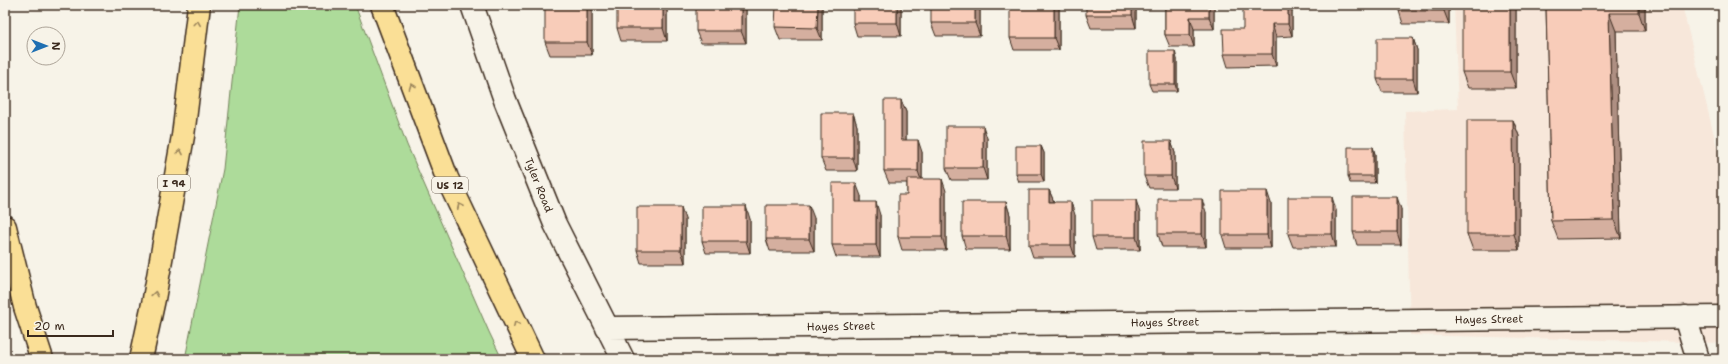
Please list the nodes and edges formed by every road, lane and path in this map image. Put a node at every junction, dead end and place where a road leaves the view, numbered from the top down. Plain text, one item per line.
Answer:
1 (199, 5) edge
2 (382, 5) edge
3 (472, 5) edge
4 (5, 227) edge
5 (1685, 317) junction
6 (1723, 317) edge
7 (607, 328) junction
8 (42, 359) edge
9 (141, 359) edge
10 (533, 359) edge
11 (623, 359) edge
12 (1698, 359) edge

9 -> 1 highway, I 94
10 -> 2 highway, US 12
3 - 7 street, Tyler Road
4 - 8 highway
5 - 6 street, Hayes Street
5 - 7 street, Hayes Street
5 - 12 street
7 - 11 street, Tyler Road

